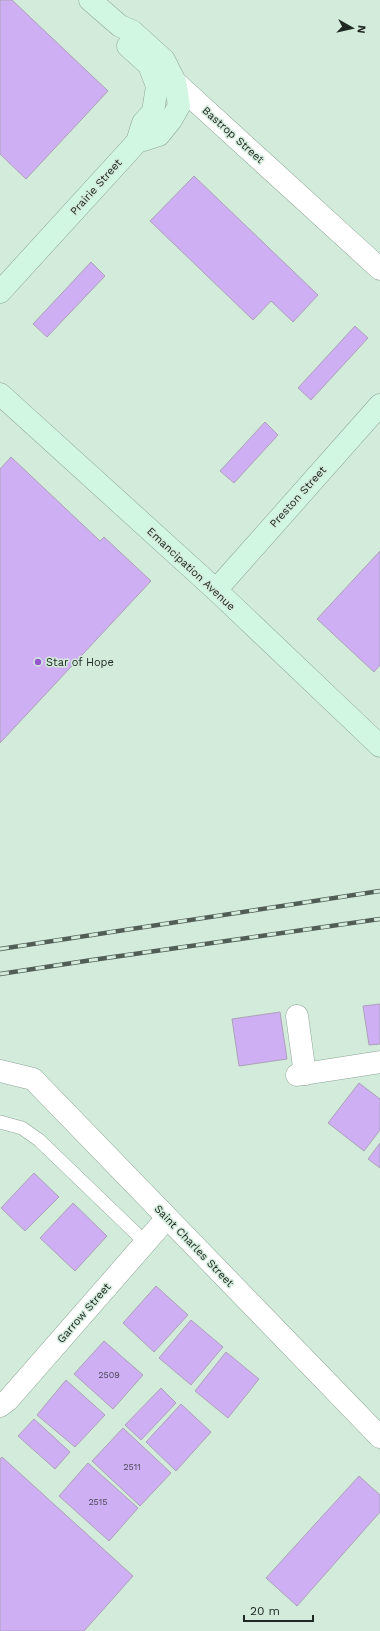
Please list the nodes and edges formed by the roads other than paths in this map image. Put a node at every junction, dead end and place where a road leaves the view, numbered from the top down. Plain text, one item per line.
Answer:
1 (90, 0) edge
2 (120, 26) junction
3 (175, 82) junction
4 (137, 142) junction
5 (380, 269) edge
6 (0, 292) edge
7 (2, 400) edge
8 (380, 405) edge
9 (216, 590) junction
10 (380, 746) edge
11 (296, 1016) dead end
12 (380, 1062) edge
13 (0, 1072) edge
14 (0, 1122) edge
15 (167, 1218) junction
16 (146, 1243) junction
17 (0, 1406) edge
18 (380, 1437) edge

1 - 2 main road, Bastrop Street
2 - 3 main road, Bastrop Street
2 - 4 main road
3 - 4 main road, Prairie Street
3 - 5 street, Bastrop Street
4 - 6 main road, Prairie Street
7 - 9 main road, Emancipation Avenue
8 - 9 main road, Preston Street
9 - 10 main road, Emancipation Avenue
11 - 12 street
13 - 15 street, Saint Charles Street
14 - 16 lane
15 - 16 street, Garrow Street
15 - 18 street, Saint Charles Street
16 - 17 street, Garrow Street

